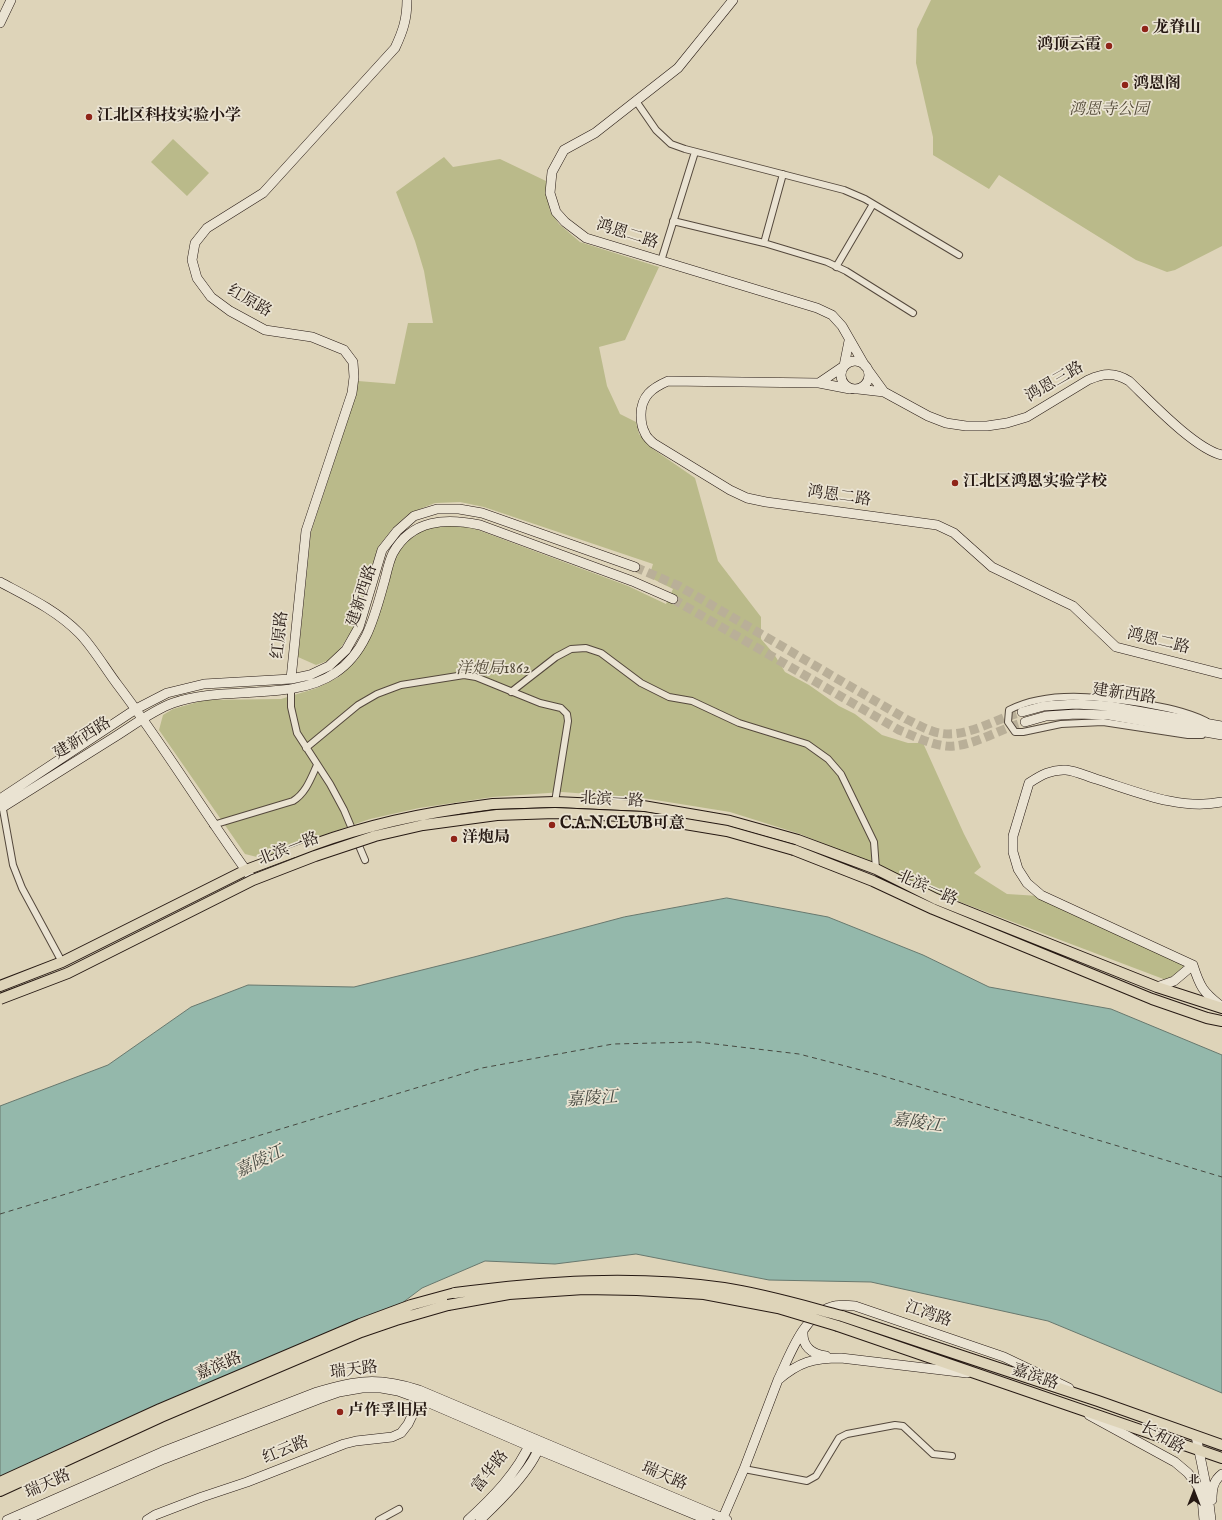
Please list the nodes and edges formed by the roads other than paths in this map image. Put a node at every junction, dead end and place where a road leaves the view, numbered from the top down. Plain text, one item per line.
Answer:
1 (11, 0) edge
2 (406, 0) edge
3 (733, 0) edge
4 (0, 23) edge
5 (636, 101) junction
6 (695, 152) junction
7 (782, 174) junction
8 (873, 204) junction
9 (673, 221) junction
10 (764, 243) junction
11 (959, 255) dead end
12 (661, 261) junction
13 (836, 267) junction
14 (913, 313) dead end
15 (850, 341) junction
16 (844, 366) junction
17 (866, 368) junction
18 (819, 383) junction
19 (854, 389) junction
20 (884, 392) junction
21 (1222, 455) edge
22 (635, 567) tunnel mouth
23 (0, 582) edge
24 (672, 599) tunnel mouth
25 (1222, 674) edge
26 (291, 679) junction
27 (290, 689) junction
28 (511, 692) junction
29 (136, 709) junction
30 (1022, 712) tunnel mouth
31 (143, 719) junction
32 (1025, 722) tunnel mouth
33 (1212, 724) junction
34 (1222, 726) edge
35 (1222, 735) edge
36 (306, 748) junction
37 (317, 765) junction
38 (1, 802) edge
39 (555, 802) junction
40 (1222, 802) edge
41 (213, 825) junction
42 (365, 860) dead end
43 (876, 869) junction
44 (246, 870) junction
45 (253, 880) junction
46 (62, 962) junction
47 (1193, 965) junction
48 (0, 986) edge
49 (1157, 986) junction
50 (0, 999) edge
51 (1222, 1008) edge
52 (1222, 1021) edge
53 (803, 1329) junction
54 (841, 1358) junction
55 (975, 1374) junction
56 (778, 1380) junction
57 (420, 1399) junction
58 (1098, 1401) junction
59 (1075, 1408) junction
60 (1196, 1436) junction
61 (530, 1442) junction
62 (1222, 1445) edge
63 (540, 1446) junction
64 (1200, 1450) junction
65 (952, 1456) dead end
66 (1222, 1458) edge
67 (744, 1469) junction
68 (1222, 1474) edge
69 (0, 1482) edge
70 (0, 1491) edge
71 (399, 1510) dead end
72 (1211, 1516) edge
73 (724, 1519) edge
74 (7, 1520) edge
75 (25, 1520) edge
76 (147, 1520) edge
77 (379, 1520) edge
78 (468, 1520) edge
79 (480, 1520) edge
80 (708, 1520) edge
81 (1204, 1520) edge

1 - 4 street
2 - 26 street, 红原路
3 - 5 street, 鸿恩二路
5 - 6 street
5 - 12 street, 鸿恩二路
6 - 7 street
6 - 9 street
7 - 8 street
7 - 10 street
8 - 11 street
8 - 13 street
9 - 10 street
9 - 12 street
10 - 13 street
12 - 15 street, 鸿恩二路
13 - 14 street
15 - 16 street
15 - 17 street, 鸿恩二路
16 - 17 street
16 - 18 street
16 - 19 street
17 - 19 street
17 - 20 street, 鸿恩二路
18 - 19 street, 鸿恩二路
18 - 25 street, 鸿恩二路
19 - 20 street, 鸿恩二路
20 - 21 street, 鸿恩三路
22 - 26 street, 建新西路
23 - 29 street
24 - 27 street, 建新西路
26 - 29 street, 建新西路
27 - 31 street, 建新西路
27 - 36 street
28 - 36 street
28 - 39 street
28 - 43 street
29 - 31 street
29 - 38 street, 建新西路
30 - 33 street, 建新西路
31 - 38 street, 建新西路
31 - 41 street
32 - 35 street, 建新西路
33 - 34 street, 建新西路
33 - 35 street
36 - 37 street
37 - 41 street
37 - 42 street
38 - 46 street
39 - 43 main road, 北滨一路
39 - 44 main road, 北滨一路, bridge
40 - 47 street
41 - 44 street
43 - 49 main road, 北滨一路
44 - 45 street
44 - 46 main road, 北滨一路
45 - 50 main road, 北滨一路, bridge
45 - 52 main road, 北滨一路, bridge
46 - 48 main road, 北滨一路
47 - 49 street
47 - 51 street
49 - 51 main road, 北滨一路
53 - 54 street
53 - 56 street, 江湾路
53 - 58 street, 江湾路
54 - 55 street
54 - 56 street
55 - 59 main road, 嘉滨路
55 - 70 main road, 嘉滨路, bridge
56 - 67 street, 江湾路
57 - 61 street, 瑞天路
57 - 75 street, 瑞天路
57 - 76 street, 红云路
58 - 60 main road, 嘉滨路
58 - 69 main road, 嘉滨路, bridge
59 - 64 main road, 嘉滨路
59 - 81 street, 长和路
60 - 62 main road, 嘉滨路
60 - 64 street, 长和路
61 - 63 street, 瑞天路
61 - 74 street, 瑞天路
61 - 78 street, 富华路
63 - 73 street, 瑞天路
63 - 79 street, 富华路
63 - 80 street, 瑞天路
64 - 66 main road, 嘉滨路
64 - 72 street, 长和路
65 - 67 street
67 - 73 street, 江湾路
68 - 72 street
71 - 77 street

